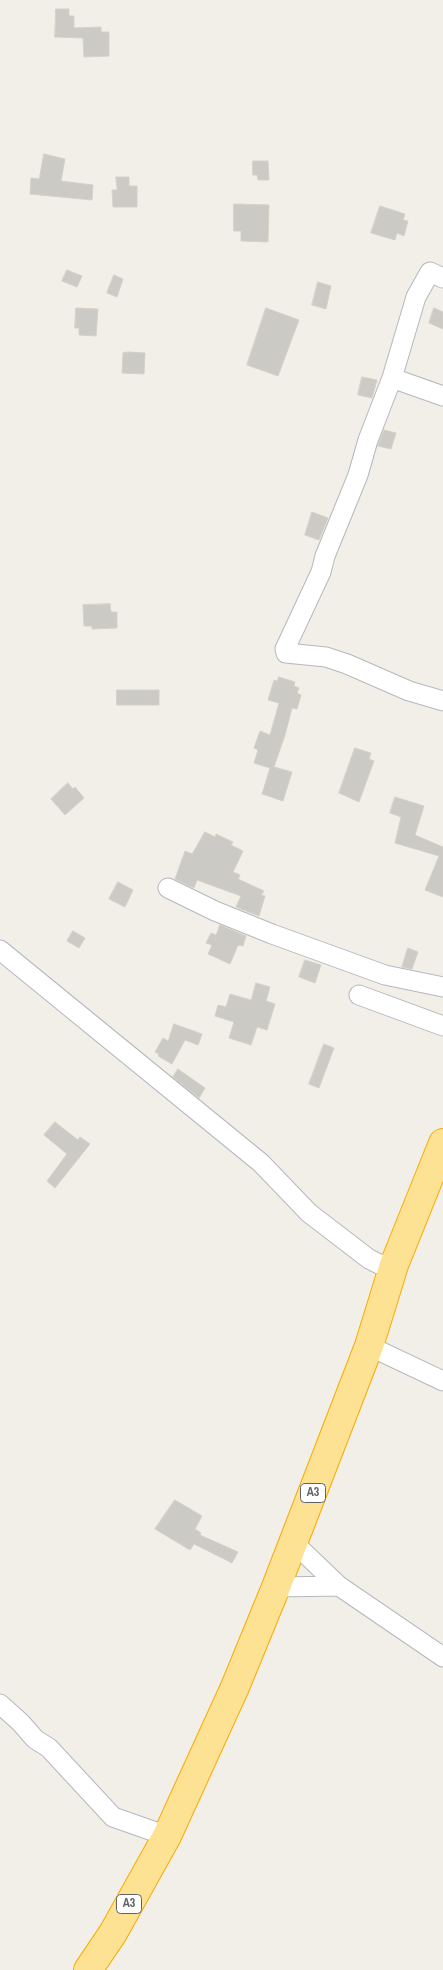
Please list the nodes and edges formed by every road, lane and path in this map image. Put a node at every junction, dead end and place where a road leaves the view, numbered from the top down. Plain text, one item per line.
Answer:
1 (443, 278) edge
2 (392, 378) junction
3 (443, 396) edge
4 (443, 701) edge
5 (168, 888) dead end
6 (0, 950) edge
7 (443, 987) edge
8 (359, 995) dead end
9 (443, 1026) edge
10 (443, 1143) edge
11 (394, 1265) junction
12 (369, 1346) junction
13 (443, 1381) edge
14 (294, 1542) junction
15 (338, 1586) junction
16 (276, 1587) junction
17 (443, 1657) edge
18 (0, 1704) edge
19 (167, 1836) junction
20 (88, 1970) edge

1 - 2 street
2 - 3 street
2 - 4 street
5 - 7 street
6 - 11 street
8 - 9 street
10 - 11 highway, A3
11 - 12 highway, A3
12 - 13 street
12 - 14 highway, A3
14 - 15 street
14 - 16 highway, A3
15 - 16 street
15 - 17 street
16 - 19 highway, A3
18 - 19 street
19 - 20 highway, A3

